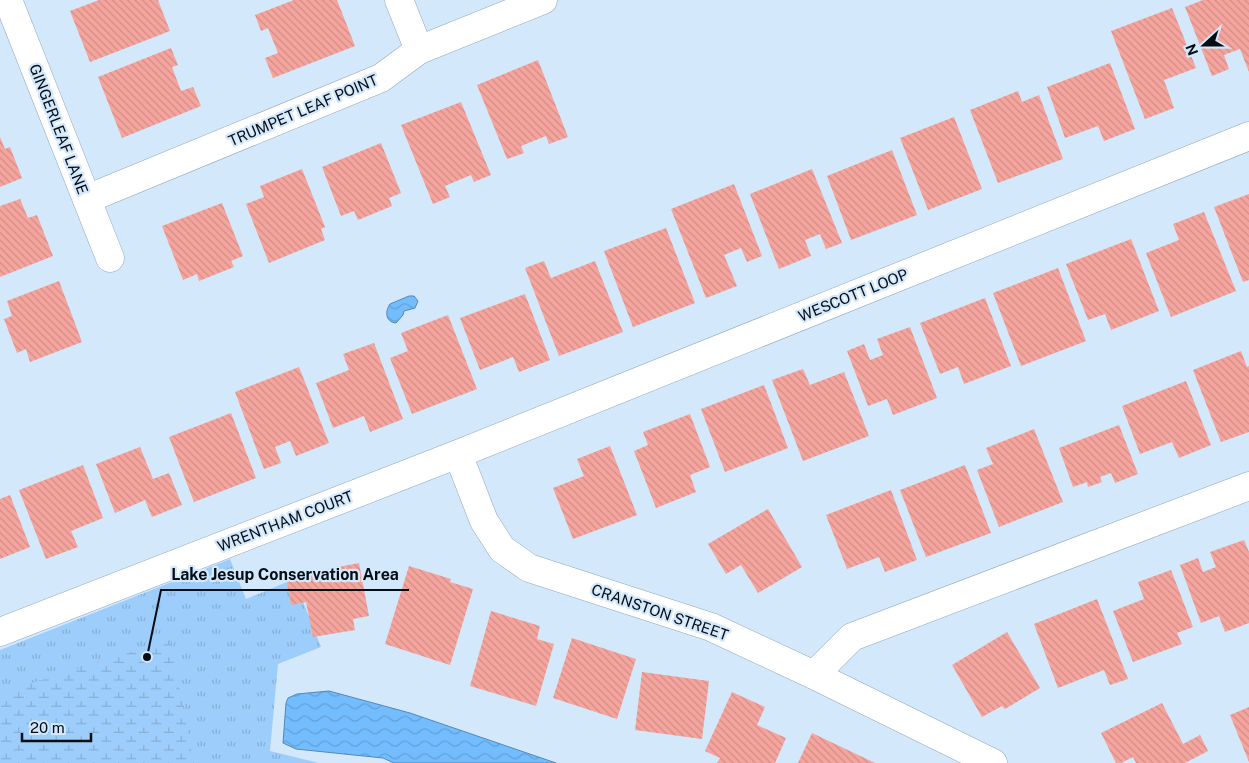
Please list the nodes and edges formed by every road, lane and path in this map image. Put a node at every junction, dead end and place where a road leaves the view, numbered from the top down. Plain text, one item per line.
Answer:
1 (8, 0) edge
2 (399, 0) edge
3 (543, 0) edge
4 (420, 50) junction
5 (1249, 136) edge
6 (87, 199) junction
7 (110, 258) dead end
8 (458, 454) junction
9 (1249, 486) edge
10 (0, 632) edge
11 (814, 675) junction
12 (993, 763) edge

1 - 6 street, GINGERLEAF LANE
2 - 4 street
3 - 4 street, TRUMPET LEAF POINT
4 - 6 street, TRUMPET LEAF POINT
5 - 8 street, WESCOTT LOOP
6 - 7 street, GINGERLEAF LANE
8 - 10 street, WRENTHAM COURT
8 - 11 street, CRANSTON STREET
9 - 11 street
11 - 12 street, CRANSTON STREET

